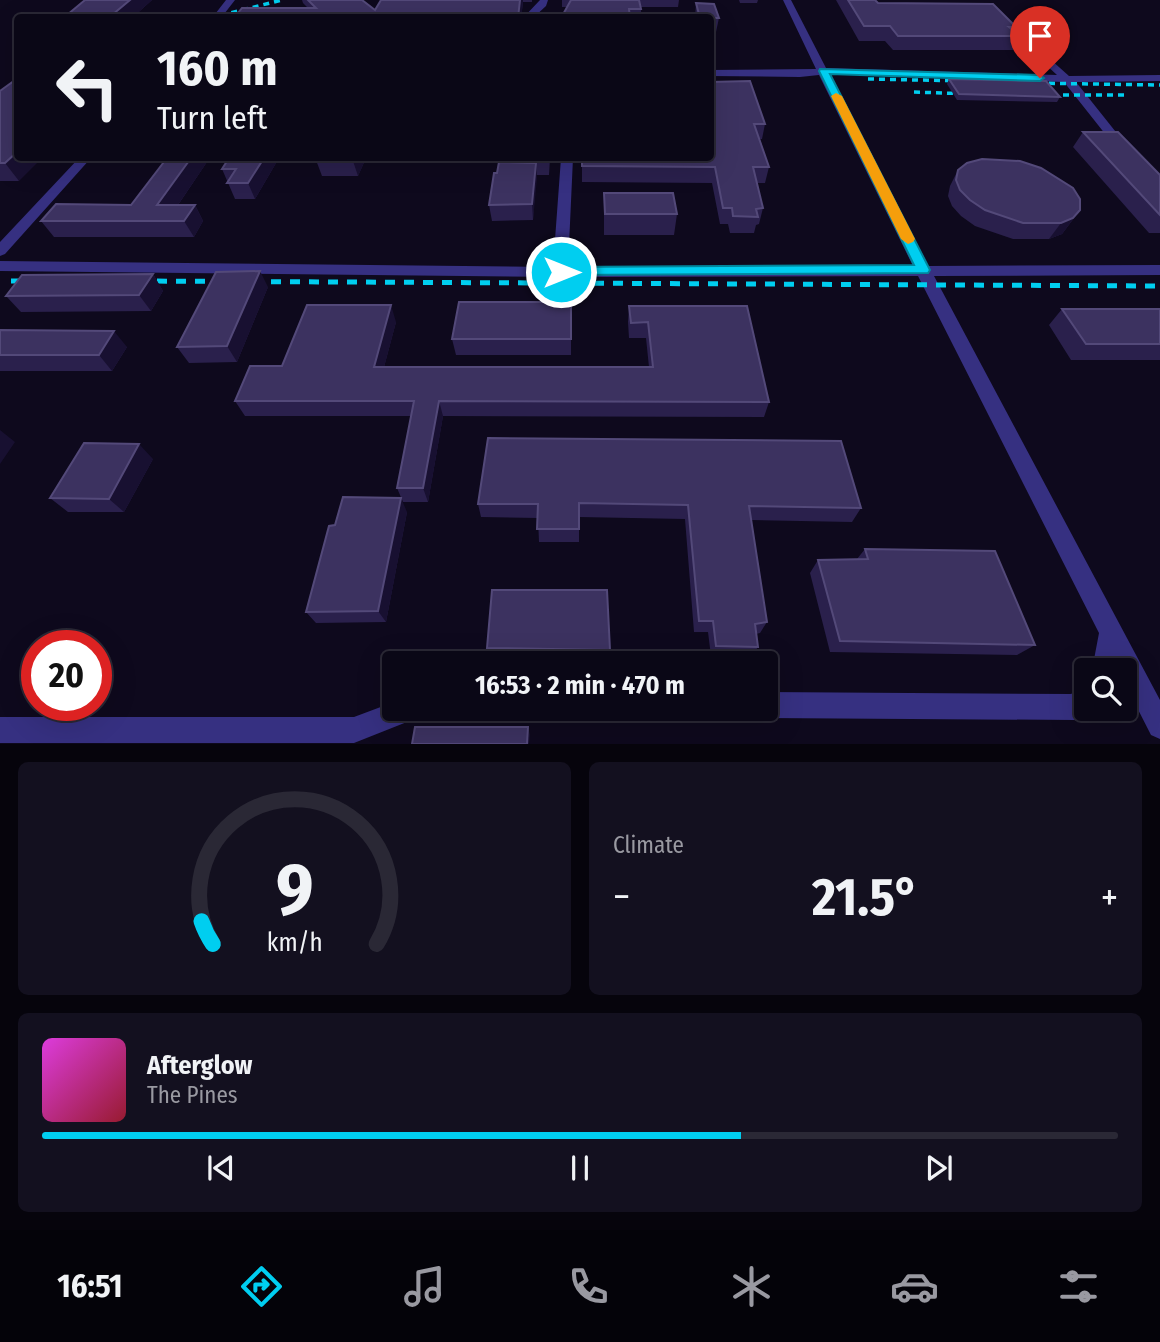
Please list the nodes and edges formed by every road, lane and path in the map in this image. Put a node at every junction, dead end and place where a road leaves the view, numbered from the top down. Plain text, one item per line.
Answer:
1 (231, 0) edge
2 (544, 0) edge
3 (787, 0) edge
4 (985, 7) edge
5 (219, 14) edge
6 (532, 14) edge
7 (824, 71) junction
8 (714, 73) edge
9 (1160, 78) edge
10 (1066, 79) junction
11 (1133, 158) edge
12 (82, 161) edge
13 (567, 161) edge
14 (0, 251) edge
15 (0, 266) edge
16 (923, 270) junction
17 (1160, 270) edge
18 (561, 272) junction
19 (1111, 632) junction
20 (1106, 658) edge
21 (778, 705) edge
22 (1074, 707) edge
23 (382, 719) edge
24 (1160, 726) edge
25 (0, 730) edge

1 - 5 lane
2 - 6 lane
3 - 7 lane
4 - 10 lane
7 - 8 lane
7 - 10 lane
7 - 16 lane
9 - 10 lane
10 - 11 lane
12 - 14 lane
13 - 18 lane
15 - 18 lane
16 - 17 lane
16 - 18 lane
16 - 19 lane
19 - 20 lane
19 - 24 lane
21 - 22 lane
23 - 25 lane

